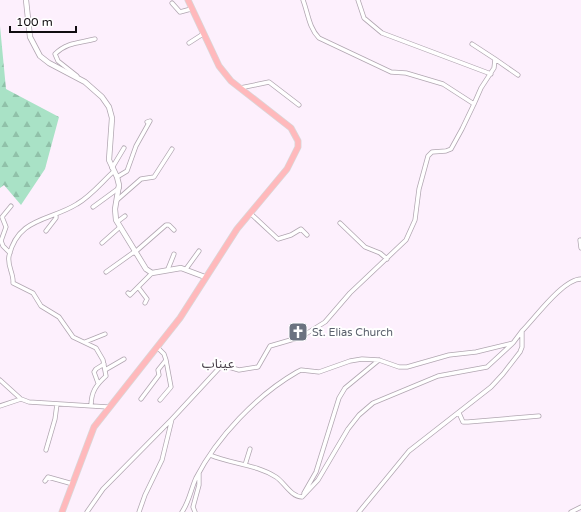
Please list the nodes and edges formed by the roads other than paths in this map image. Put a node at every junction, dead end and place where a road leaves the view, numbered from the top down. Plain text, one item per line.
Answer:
1 (26, 0) edge
2 (188, 0) edge
3 (303, 0) edge
4 (358, 0) edge
5 (172, 3) dead end
6 (191, 10) junction
7 (203, 34) junction
8 (95, 39) dead end
9 (189, 43) dead end
10 (472, 44) dead end
11 (495, 59) junction
12 (491, 74) junction
13 (518, 75) dead end
14 (80, 78) junction
15 (240, 88) junction
16 (474, 104) junction
17 (299, 105) dead end
18 (147, 122) dead end
19 (124, 148) dead end
20 (172, 149) dead end
21 (113, 169) junction
22 (117, 177) junction
23 (119, 188) junction
24 (117, 200) junction
25 (12, 206) dead end
26 (93, 207) dead end
27 (250, 213) junction
28 (56, 214) junction
29 (125, 216) dead end
30 (117, 222) junction
31 (340, 223) dead end
32 (120, 227) junction
33 (174, 230) dead end
34 (46, 231) dead end
35 (307, 235) dead end
36 (580, 240) dead end
37 (102, 243) dead end
38 (581, 248) edge
39 (199, 251) dead end
40 (134, 252) junction
41 (10, 253) junction
42 (174, 254) dead end
43 (387, 259) junction
44 (168, 269) junction
45 (186, 269) junction
46 (106, 272) dead end
47 (152, 273) junction
48 (205, 277) junction
49 (581, 279) edge
50 (138, 287) junction
51 (128, 293) dead end
52 (145, 303) dead end
53 (522, 331) junction
54 (105, 334) dead end
55 (84, 342) junction
56 (513, 343) junction
57 (158, 347) junction
58 (124, 358) dead end
59 (166, 360) junction
60 (379, 360) junction
61 (104, 364) junction
62 (105, 370) junction
63 (0, 380) edge
64 (98, 383) junction
65 (21, 399) junction
66 (141, 399) dead end
67 (160, 400) dead end
68 (57, 404) junction
69 (0, 406) edge
70 (91, 406) junction
71 (108, 407) junction
72 (459, 413) junction
73 (539, 416) dead end
74 (172, 419) junction
75 (250, 449) dead end
76 (46, 450) dead end
77 (210, 455) junction
78 (245, 465) junction
79 (199, 473) junction
80 (45, 481) dead end
81 (73, 484) junction
82 (302, 497) junction
83 (581, 507) edge
84 (62, 512) edge
85 (87, 512) edge
86 (139, 512) edge
87 (182, 512) edge
88 (195, 512) edge
89 (359, 512) edge
90 (571, 512) edge

1 - 14 street
2 - 6 main road
3 - 16 street
4 - 12 street
5 - 6 street
6 - 7 main road
7 - 9 street
7 - 15 main road
8 - 14 street
10 - 11 street
11 - 12 street
11 - 13 street
12 - 16 street
14 - 21 street
15 - 17 street
15 - 27 main road
16 - 43 street
18 - 22 street
19 - 21 street
20 - 24 street
21 - 22 street
21 - 28 street
22 - 23 street
23 - 24 street
23 - 26 street
24 - 30 street
25 - 41 street
27 - 35 street
27 - 48 main road
28 - 34 street
28 - 41 street
29 - 30 street
30 - 32 street
31 - 43 street
32 - 37 street
32 - 40 street
33 - 40 street
36 - 38 street
39 - 45 street
40 - 46 street
40 - 47 street
41 - 55 street
42 - 44 street
43 - 74 street
44 - 45 street
44 - 47 street
45 - 48 street
47 - 50 street
48 - 57 main road
49 - 53 street
50 - 51 street
50 - 52 street
53 - 56 street
53 - 72 street
54 - 55 street
55 - 61 street
56 - 60 street
56 - 82 street
57 - 59 street
57 - 71 main road
58 - 62 street
59 - 66 street
59 - 67 street
60 - 77 street
60 - 82 street
61 - 62 street
61 - 64 street
62 - 64 street
63 - 65 street
64 - 70 street
65 - 68 street
65 - 69 street
68 - 70 street
68 - 76 street
70 - 71 street
71 - 81 main road
72 - 73 street
72 - 89 street
74 - 85 street
74 - 86 street
75 - 78 street
77 - 78 street
77 - 79 street
78 - 82 street
79 - 87 street
79 - 88 street
80 - 81 street
81 - 84 main road
83 - 90 street

